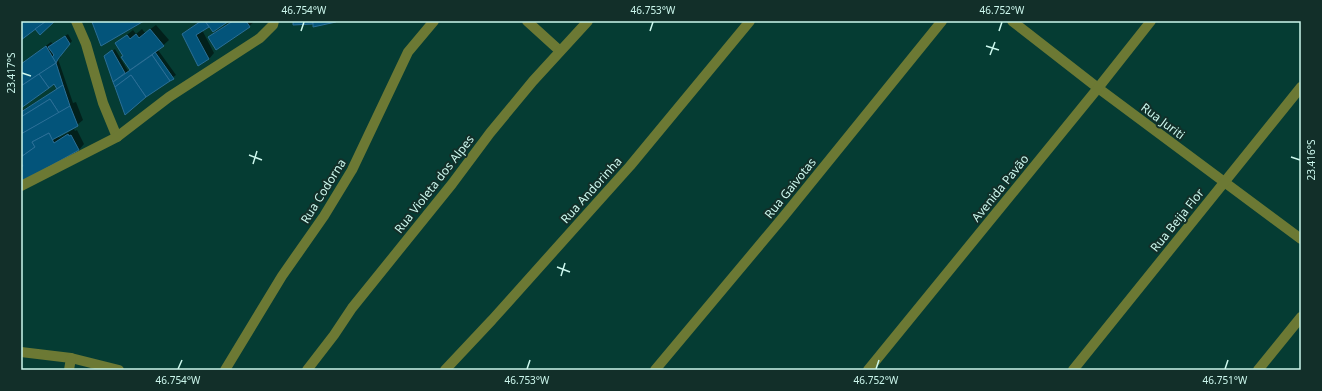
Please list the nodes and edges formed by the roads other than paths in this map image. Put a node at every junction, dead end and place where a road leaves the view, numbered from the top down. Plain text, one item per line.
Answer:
1 (76, 21) edge
2 (274, 21) edge
3 (434, 21) edge
4 (527, 21) edge
5 (588, 21) edge
6 (750, 21) edge
7 (942, 21) edge
8 (1012, 21) edge
9 (1151, 21) edge
10 (560, 51) junction
11 (1301, 87) edge
12 (1098, 88) junction
13 (117, 137) junction
14 (1224, 183) junction
15 (21, 186) edge
16 (1301, 239) edge
17 (1301, 317) edge
18 (21, 352) edge
19 (71, 358) junction
20 (69, 370) edge
21 (119, 370) edge
22 (225, 370) edge
23 (307, 370) edge
24 (445, 370) edge
25 (655, 370) edge
26 (868, 370) edge
27 (1073, 370) edge
28 (1258, 370) edge

1 - 13 street
2 - 13 street
3 - 22 street, Rua Codorna
4 - 10 street
5 - 10 street, Rua Violeta dos Alpes
6 - 24 street, Rua Andorinha
7 - 25 street, Rua Gaivotas
8 - 12 street, Rua Juriti
9 - 12 street, Avenida Pavão
10 - 23 street, Rua Violeta dos Alpes
11 - 14 street, Rua Beija Flor
12 - 14 street, Rua Juriti
12 - 26 street, Avenida Pavão
13 - 15 street
14 - 16 street, Rua Juriti
14 - 27 street, Rua Beija Flor
17 - 28 street
18 - 19 street
19 - 20 street
19 - 21 street

